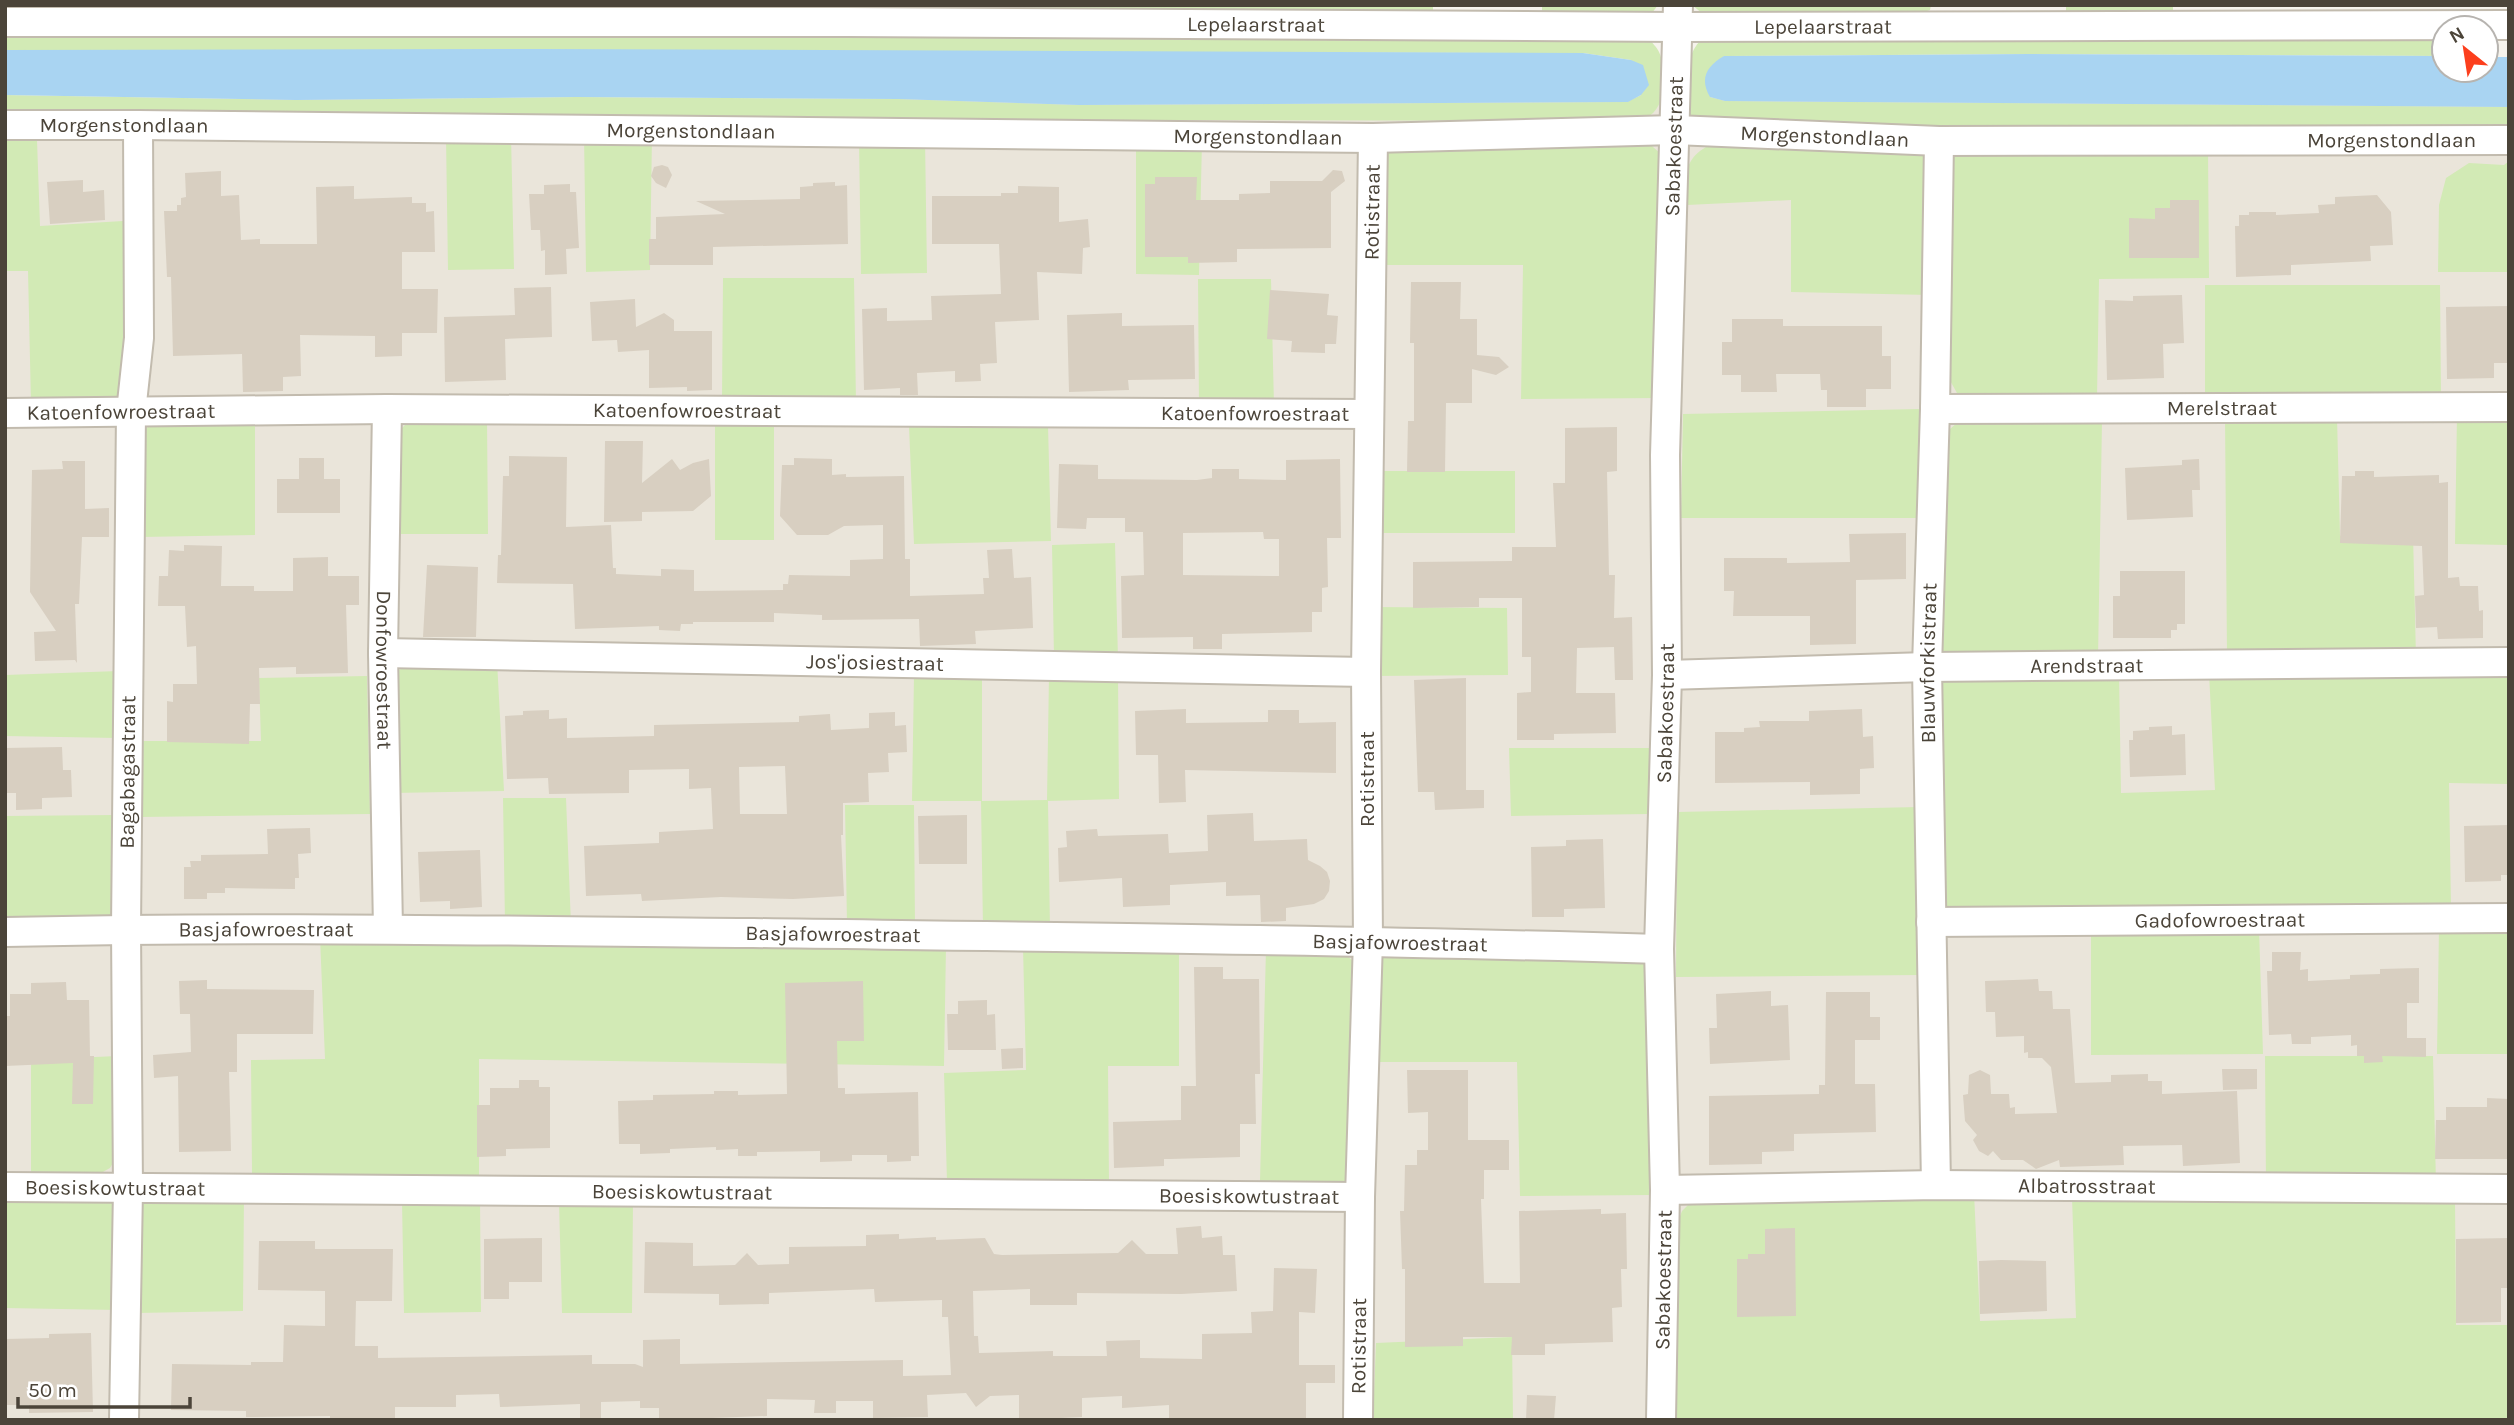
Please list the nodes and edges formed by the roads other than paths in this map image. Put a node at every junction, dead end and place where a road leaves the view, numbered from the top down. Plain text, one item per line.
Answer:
1 (334, 14) edge
2 (847, 14) edge
3 (1943, 15) edge
4 (1678, 16) edge
5 (5, 22) edge
6 (2509, 25) edge
7 (5, 125) edge
8 (138, 125) junction
9 (1675, 130) junction
10 (1373, 138) junction
11 (2509, 140) edge
12 (1939, 141) junction
13 (2509, 407) edge
14 (387, 409) junction
15 (1935, 410) junction
16 (5, 412) edge
17 (131, 412) junction
18 (1369, 414) junction
19 (383, 653) junction
20 (2509, 663) edge
21 (1927, 667) junction
22 (1366, 672) junction
23 (1667, 675) junction
24 (2509, 918) edge
25 (1931, 922) junction
26 (126, 929) junction
27 (388, 929) junction
28 (5, 932) edge
29 (1368, 940) junction
30 (1658, 949) junction
31 (1936, 1185) junction
32 (5, 1187) edge
33 (128, 1189) junction
34 (2509, 1189) edge
35 (1665, 1190) junction
36 (1360, 1197) junction
37 (124, 1420) edge
38 (1358, 1420) edge
39 (1661, 1420) edge

1 - 2 street, Lepelaarstraat
1 - 5 street, Lepelaarstraat
2 - 4 street, Lepelaarstraat
3 - 4 street, Lepelaarstraat
3 - 6 street, Lepelaarstraat
4 - 9 street, Sabakoestraat
7 - 8 street, Morgenstondlaan
8 - 10 street, Morgenstondlaan
8 - 17 street, Bagabagastraat
9 - 10 street, Morgenstondlaan
9 - 12 street, Morgenstondlaan
9 - 23 street, Sabakoestraat
10 - 18 street, Rotistraat
11 - 12 street, Morgenstondlaan
12 - 15 street, Blauwforkistraat
13 - 15 street, Merelstraat
14 - 17 street, Katoenfowroestraat
14 - 18 street, Katoenfowroestraat
14 - 19 street, Donfowroestraat
15 - 21 street, Blauwforkistraat
16 - 17 street, Katoenfowroestraat
17 - 26 street, Bagabagastraat
18 - 22 street, Rotistraat
19 - 22 street, Jos'josiestraat
19 - 27 street, Donfowroestraat
20 - 21 street, Arendstraat
21 - 23 street, Arendstraat
21 - 25 street, Blauwforkistraat
22 - 29 street, Rotistraat
23 - 30 street, Sabakoestraat
24 - 25 street, Gadofowroestraat
25 - 31 street, Blauwforkistraat
26 - 27 street, Basjafowroestraat
26 - 28 street, Basjafowroestraat
26 - 33 street, Bagabagastraat
27 - 29 street, Basjafowroestraat
29 - 30 street, Basjafowroestraat
29 - 36 street, Rotistraat
30 - 35 street, Sabakoestraat
31 - 34 street, Albatrosstraat
31 - 35 street, Albatrosstraat
32 - 33 street, Boesiskowtustraat
33 - 36 street, Boesiskowtustraat
33 - 37 street, Bagabagastraat
35 - 39 street, Sabakoestraat
36 - 38 street, Rotistraat

